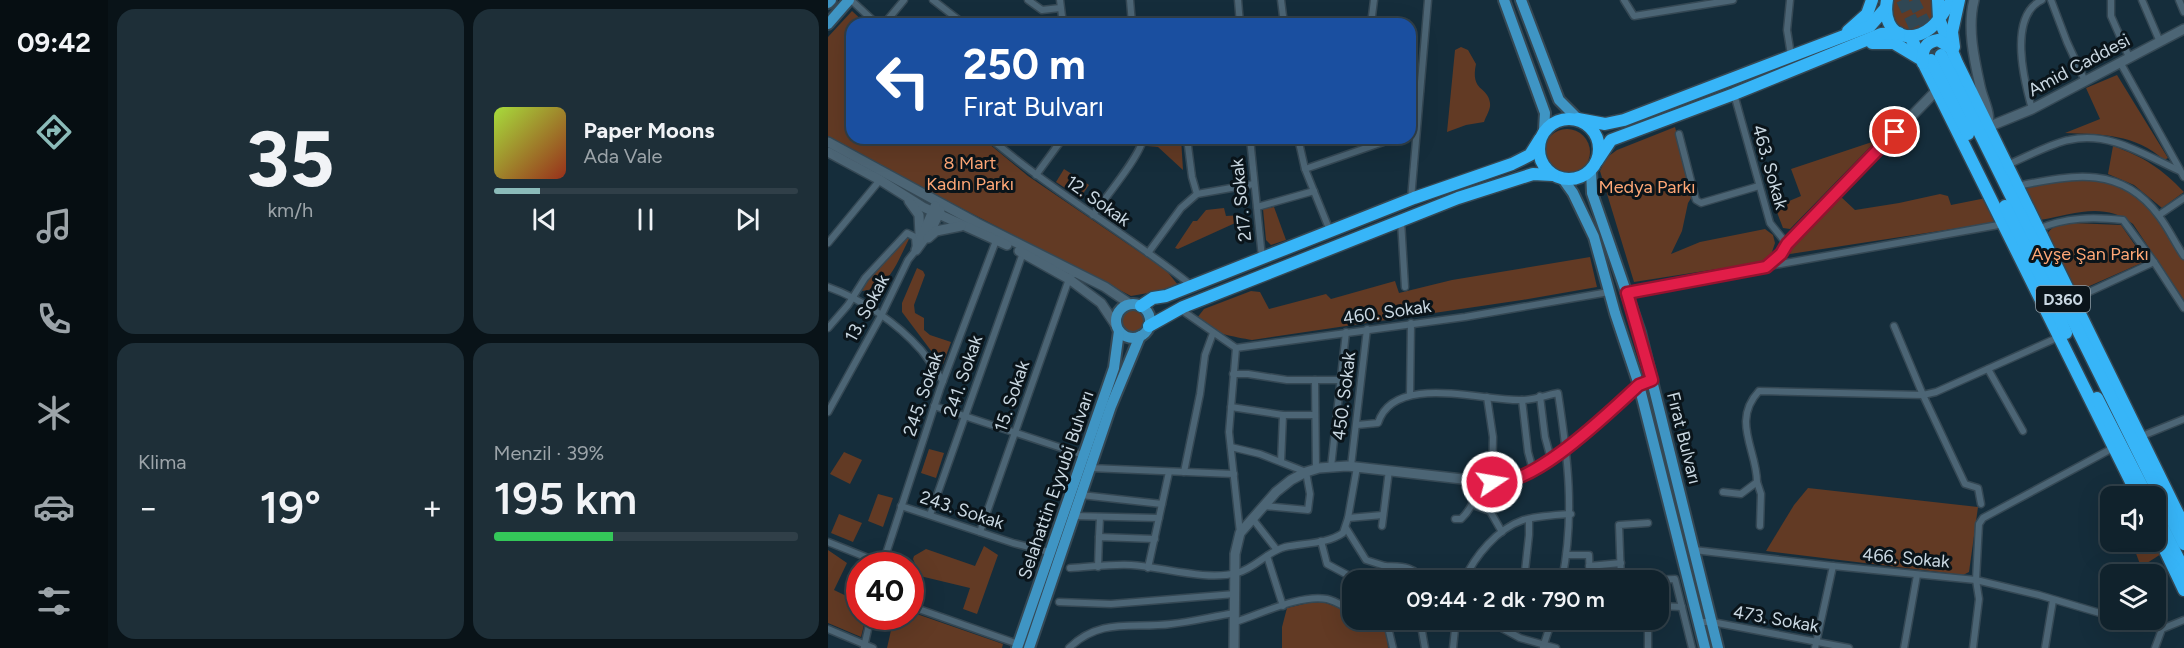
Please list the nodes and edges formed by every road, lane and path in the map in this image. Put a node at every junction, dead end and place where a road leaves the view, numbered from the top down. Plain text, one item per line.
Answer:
1 (850, 0) edge
2 (904, 0) edge
3 (933, 0) edge
4 (948, 0) edge
5 (1028, 0) edge
6 (1060, 0) edge
7 (1130, 0) edge
8 (1238, 0) edge
9 (1281, 0) edge
10 (1374, 0) edge
11 (1428, 0) edge
12 (1504, 0) edge
13 (1521, 0) edge
14 (1624, 0) edge
15 (1733, 0) edge
16 (1790, 0) edge
17 (1872, 0) edge
18 (1938, 0) edge
19 (1952, 0) edge
20 (1959, 0) edge
21 (1974, 0) edge
22 (2042, 0) edge
23 (2051, 0) edge
24 (2110, 0) edge
25 (2142, 0) edge
26 (2178, 0) edge
27 (1886, 4) edge
28 (943, 7) junction
29 (1060, 8) junction
30 (2184, 12) edge
31 (870, 18) edge
32 (889, 18) edge
33 (957, 18) edge
34 (1062, 18) edge
35 (1132, 18) edge
36 (1240, 18) edge
37 (1283, 18) edge
38 (1372, 18) edge
39 (1939, 19) junction
40 (828, 24) edge
41 (2184, 29) edge
42 (1904, 35) junction
43 (1846, 41) junction
44 (2160, 42) junction
45 (1791, 55) junction
46 (1933, 57) junction
47 (2129, 57) junction
48 (2120, 62) junction
49 (1957, 63) junction
50 (2085, 81) junction
51 (1937, 90) junction
52 (1416, 91) edge
53 (1420, 91) junction
54 (1734, 94) junction
55 (2032, 109) junction
56 (1416, 117) edge
57 (1578, 119) junction
58 (1988, 127) junction
59 (1679, 134) dead end
60 (1542, 135) junction
61 (828, 142) edge
62 (997, 144) edge
63 (1059, 144) edge
64 (1142, 144) edge
65 (1188, 144) edge
66 (1251, 144) edge
67 (1299, 144) edge
68 (1378, 144) edge
69 (1413, 144) edge
70 (828, 152) edge
71 (2007, 165) junction
72 (1594, 166) junction
73 (1305, 169) junction
74 (2182, 174) edge
75 (1036, 175) junction
76 (1558, 177) junction
77 (880, 180) junction
78 (1254, 184) junction
79 (1759, 186) junction
80 (2017, 186) junction
81 (1314, 190) junction
82 (1197, 194) junction
83 (906, 196) junction
84 (2184, 198) edge
85 (1411, 200) junction
86 (940, 203) junction
87 (1257, 207) junction
88 (936, 213) junction
89 (1093, 215) junction
90 (2159, 215) junction
91 (1401, 221) junction
92 (2005, 224) junction
93 (961, 226) junction
94 (2038, 229) junction
95 (1330, 232) junction
96 (998, 237) junction
97 (828, 243) edge
98 (1787, 244) junction
99 (916, 250) junction
100 (1024, 250) junction
101 (1148, 253) junction
102 (2041, 255) junction
103 (2184, 256) edge
104 (1263, 258) junction
105 (2154, 262) junction
106 (1766, 267) junction
107 (1072, 276) junction
108 (2062, 277) junction
109 (1191, 286) junction
110 (828, 287) edge
111 (1406, 287) dead end
112 (2036, 288) junction
113 (1609, 292) junction
114 (1627, 293) junction
115 (1169, 294) junction
116 (2050, 295) junction
117 (853, 297) junction
118 (2074, 299) junction
119 (1135, 305) junction
120 (2184, 309) edge
121 (1177, 310) junction
122 (881, 316) junction
123 (1411, 323) junction
124 (1894, 326) dead end
125 (828, 328) edge
126 (1118, 329) junction
127 (1367, 329) junction
128 (1144, 331) junction
129 (1213, 333) junction
130 (1346, 333) junction
131 (2060, 337) junction
132 (1236, 348) junction
133 (1116, 358) junction
134 (1128, 362) junction
135 (1988, 369) junction
136 (1233, 374) junction
137 (1315, 380) junction
138 (1340, 380) junction
139 (1652, 380) junction
140 (943, 381) junction
141 (1639, 385) junction
142 (1410, 395) junction
143 (1923, 395) junction
144 (1540, 396) junction
145 (1487, 397) junction
146 (1522, 400) junction
147 (934, 406) junction
148 (1231, 407) junction
149 (828, 412) edge
150 (1283, 415) junction
151 (965, 416) junction
152 (1315, 416) junction
153 (2184, 419) edge
154 (1356, 425) junction
155 (2023, 431) dead end
156 (1015, 433) junction
157 (2142, 436) junction
158 (1231, 447) junction
159 (1566, 448) junction
160 (2113, 448) junction
161 (1083, 455) junction
162 (1551, 459) junction
163 (1281, 462) junction
164 (1331, 467) junction
165 (1354, 467) junction
166 (1090, 468) junction
167 (2133, 468) junction
168 (1311, 470) junction
169 (1389, 470) junction
170 (1533, 470) junction
171 (1169, 472) junction
172 (1184, 472) junction
173 (1234, 474) junction
174 (2163, 480) junction
175 (1487, 481) junction
176 (1757, 482) junction
177 (2134, 486) edge
178 (2138, 486) edge
179 (2142, 486) edge
180 (2149, 486) edge
181 (2163, 486) edge
182 (1723, 492) dead end
183 (1081, 495) junction
184 (1162, 504) junction
185 (1981, 504) dead end
186 (1473, 505) junction
187 (901, 506) junction
188 (1264, 506) junction
189 (1570, 514) junction
190 (930, 515) junction
191 (1383, 515) junction
192 (1074, 516) junction
193 (1100, 517) junction
194 (1159, 518) junction
195 (1252, 518) junction
196 (1348, 518) junction
197 (1455, 519) dead end
198 (1529, 519) junction
199 (2166, 519) edge
200 (1648, 523) dead end
201 (2166, 523) edge
202 (1382, 526) dead end
203 (1760, 526) dead end
204 (2184, 526) edge
205 (1346, 528) junction
206 (980, 532) junction
207 (1502, 532) junction
208 (1240, 533) junction
209 (1099, 537) junction
210 (1155, 538) junction
211 (1321, 541) junction
212 (828, 542) edge
213 (2184, 544) edge
214 (1277, 550) junction
215 (1695, 550) junction
216 (851, 552) edge
217 (886, 552) edge
218 (1049, 552) junction
219 (2166, 552) edge
220 (1567, 555) junction
221 (1267, 556) junction
222 (1621, 563) junction
223 (1385, 566) junction
224 (1589, 566) junction
225 (1833, 566) junction
226 (1098, 567) junction
227 (1071, 568) dead end
228 (1148, 568) junction
229 (1385, 570) edge
230 (1412, 570) edge
231 (1470, 570) edge
232 (1525, 570) edge
233 (1564, 570) edge
234 (1589, 570) edge
235 (1621, 570) edge
236 (2184, 570) edge
237 (1342, 572) edge
238 (1235, 574) junction
239 (1917, 575) junction
240 (1669, 579) edge
241 (1976, 580) junction
242 (2184, 590) edge
243 (1235, 594) junction
244 (2053, 600) junction
245 (1059, 602) dead end
246 (1342, 605) edge
247 (1283, 606) junction
248 (1669, 606) edge
249 (1682, 607) junction
250 (924, 611) edge
251 (2100, 613) edge
252 (1235, 617) junction
253 (2184, 620) edge
254 (1698, 622) junction
255 (1712, 622) junction
256 (2166, 627) edge
257 (828, 628) edge
258 (868, 630) edge
259 (1389, 630) edge
260 (1422, 630) edge
261 (1455, 630) edge
262 (1505, 630) edge
263 (1549, 630) edge
264 (1648, 630) edge
265 (2162, 630) edge
266 (1816, 645) edge
267 (865, 646) edge
268 (1017, 646) edge
269 (1544, 646) edge
270 (873, 648) edge
271 (1029, 648) edge
272 (1069, 648) edge
273 (1234, 648) edge
274 (1393, 648) edge
275 (1425, 648) edge
276 (1453, 648) edge
277 (1556, 648) edge
278 (1648, 648) edge
279 (1692, 648) edge
280 (1705, 648) edge
281 (1718, 648) edge
282 (1849, 648) edge
283 (1904, 648) edge
284 (1973, 648) edge
285 (2045, 648) edge
286 (2155, 648) edge

1 - 31 street
1 - 40 main road
2 - 32 street
3 - 28 street
4 - 28 street
5 - 29 street
6 - 29 street
7 - 35 street
8 - 36 street
9 - 37 street
10 - 38 street
11 - 53 street
12 - 60 main road
13 - 57 main road
14 - 15 street
16 - 45 street
17 - 43 highway
18 - 39 highway
19 - 39 highway
20 - 49 highway
21 - 58 street
22 - 55 street
23 - 50 street
24 - 47 street
25 - 44 street
26 - 30 street
27 - 42 highway
27 - 43 highway
28 - 33 street
29 - 34 street
39 - 42 highway
39 - 46 highway
41 - 44 street, Amid Caddesi
42 - 43 highway
42 - 46 highway
43 - 45 highway
43 - 46 highway
43 - 54 highway
44 - 47 street, Amid Caddesi
45 - 57 highway
46 - 49 highway
46 - 51 highway
46 - 102 highway, D360
46 - 116 highway, D360
47 - 48 street, Amid Caddesi
48 - 50 street, Amid Caddesi
48 - 74 street
49 - 58 highway
50 - 55 street, Amid Caddesi
51 - 92 highway
51 - 98 street
52 - 53 street
53 - 56 street
54 - 72 highway
54 - 79 street, 463. Sokak
55 - 58 street, Amid Caddesi
57 - 60 highway
57 - 72 highway
58 - 71 highway
59 - 79 street
60 - 76 highway
60 - 85 highway
61 - 86 street
62 - 75 street, 12. Sokak
63 - 75 street
64 - 89 street
65 - 82 street
66 - 78 street, 217. Sokak
67 - 73 street
68 - 73 street
69 - 85 street
70 - 77 street
71 - 74 street
71 - 80 highway
72 - 76 highway
72 - 114 main road, Fırat Bulvarı
73 - 81 street
75 - 89 street, 12. Sokak
76 - 91 highway
76 - 113 main road, Fırat Bulvarı
77 - 83 street
77 - 97 street
78 - 82 street
78 - 87 street, 217. Sokak
79 - 98 street, 463. Sokak
80 - 90 street
80 - 94 highway
81 - 87 street
81 - 95 street
82 - 101 street
83 - 88 street
83 - 99 street
84 - 90 street
85 - 95 highway
86 - 88 street
86 - 96 street
87 - 104 street, 217. Sokak
88 - 93 street
88 - 99 street
89 - 101 street, 12. Sokak
90 - 103 street
91 - 111 street
91 - 121 highway
92 - 106 street
92 - 112 highway
93 - 96 street
93 - 99 street
94 - 105 street
94 - 108 highway
95 - 104 highway
96 - 100 street
96 - 140 street, 245. Sokak
98 - 106 street
99 - 117 street
99 - 122 street, 13. Sokak
100 - 107 street
100 - 151 street, 241. Sokak
101 - 109 street, 12. Sokak
102 - 108 highway
102 - 180 highway, D360
104 - 109 highway
105 - 118 street
105 - 120 street
106 - 114 street
107 - 119 street
107 - 126 street
107 - 156 street, 15. Sokak
108 - 118 highway
109 - 115 highway
110 - 117 street
112 - 116 highway
112 - 131 highway
113 - 123 street, 460. Sokak
113 - 141 main road, Fırat Bulvarı
114 - 139 main road, Fırat Bulvarı
115 - 119 highway
115 - 121 highway
116 - 167 highway, D360
117 - 122 street
117 - 125 street
118 - 157 highway
119 - 126 main road
119 - 128 main road
121 - 128 highway
121 - 129 street
122 - 140 street
122 - 149 street, 13. Sokak
123 - 127 street, 460. Sokak
123 - 142 street
124 - 143 street
126 - 128 main road
126 - 133 main road, Selahattin Eyyubi Bulvarı
127 - 130 street, 460. Sokak
127 - 154 street, 450. Sokak
128 - 134 main road, Selahattin Eyyubi Bulvarı
129 - 132 street
129 - 172 street
130 - 132 street, 460. Sokak
130 - 138 street
131 - 135 street
131 - 160 highway
132 - 136 street
133 - 134 main road
133 - 161 main road, Selahattin Eyyubi Bulvarı
134 - 166 main road, Selahattin Eyyubi Bulvarı
135 - 143 street
135 - 155 street
136 - 137 street
136 - 148 street
137 - 138 street
137 - 152 street
138 - 164 street
139 - 141 street
139 - 215 main road, Fırat Bulvarı
140 - 147 street, 245. Sokak
141 - 159 street
141 - 254 main road, Fırat Bulvarı
142 - 145 street
142 - 154 street
143 - 176 street
143 - 185 street
144 - 146 street
144 - 159 street
144 - 162 street
145 - 146 street
145 - 175 street
146 - 170 street
147 - 151 street
147 - 187 street, 245. Sokak
148 - 150 street
148 - 158 street
150 - 152 street
150 - 163 street
151 - 156 street
151 - 190 street, 241. Sokak
152 - 168 street
153 - 157 street
154 - 165 street, 450. Sokak
156 - 161 street
156 - 206 street, 15. Sokak
157 - 174 highway
158 - 163 street
158 - 173 street
159 - 162 street
159 - 189 street
160 - 177 highway
160 - 241 street
161 - 218 main road, Selahattin Eyyubi Bulvarı
162 - 170 street
163 - 168 street
164 - 165 street
164 - 168 street
165 - 169 street
165 - 196 street, 450. Sokak
166 - 171 street
166 - 183 main road, Selahattin Eyyubi Bulvarı
167 - 178 highway
167 - 179 highway, D360
168 - 188 street
168 - 188 street
169 - 175 street
169 - 191 street
170 - 175 street
171 - 172 street
171 - 184 street
172 - 173 street
173 - 208 street
174 - 181 highway
174 - 204 highway
175 - 186 street
176 - 182 street
176 - 203 street
183 - 184 street
183 - 192 main road, Selahattin Eyyubi Bulvarı
184 - 194 street
186 - 197 street
186 - 207 street
187 - 190 street, 243. Sokak
187 - 217 street, 245. Sokak
188 - 195 street
189 - 198 street
189 - 220 street
190 - 206 street, 243. Sokak
191 - 196 street
191 - 202 street
192 - 193 street
192 - 271 main road, Selahattin Eyyubi Bulvarı
193 - 194 street
193 - 209 street
194 - 210 street
195 - 208 street
195 - 214 street
196 - 205 street, 450. Sokak
198 - 207 street
198 - 232 street
199 - 213 highway, D360
200 - 222 street
201 - 236 highway, D360
205 - 211 street
205 - 223 street
206 - 218 street, 243. Sokak
207 - 231 street
208 - 238 street
209 - 210 street
209 - 226 street
210 - 228 street
211 - 214 street
211 - 237 street
212 - 216 street
214 - 221 street
215 - 225 street, 466. Sokak
215 - 255 main road, Fırat Bulvarı
218 - 268 main road, Selahattin Eyyubi Bulvarı
219 - 242 highway
220 - 224 street
220 - 233 street
221 - 238 street
221 - 247 street
222 - 224 street
222 - 235 street
223 - 229 street
223 - 230 street
224 - 234 street
225 - 239 street, 466. Sokak
225 - 266 street
226 - 227 street
226 - 228 street
228 - 238 street
238 - 243 street
239 - 241 street, 466. Sokak
239 - 283 street
240 - 249 street
241 - 244 street, 466. Sokak
241 - 284 street
243 - 245 street
243 - 252 street
244 - 251 street, 466. Sokak
244 - 285 street
246 - 247 street
247 - 252 street
248 - 249 street
249 - 279 street
250 - 268 street
252 - 272 street
252 - 273 street
253 - 256 street
254 - 255 street, 473. Sokak
254 - 280 main road, Fırat Bulvarı
255 - 266 street, 473. Sokak
255 - 281 main road, Fırat Bulvarı
257 - 267 street
258 - 267 street
259 - 274 street
260 - 275 street
261 - 276 street
262 - 269 street
263 - 269 street
264 - 278 street
265 - 286 street
266 - 282 street, 473. Sokak
267 - 270 street
269 - 277 street

